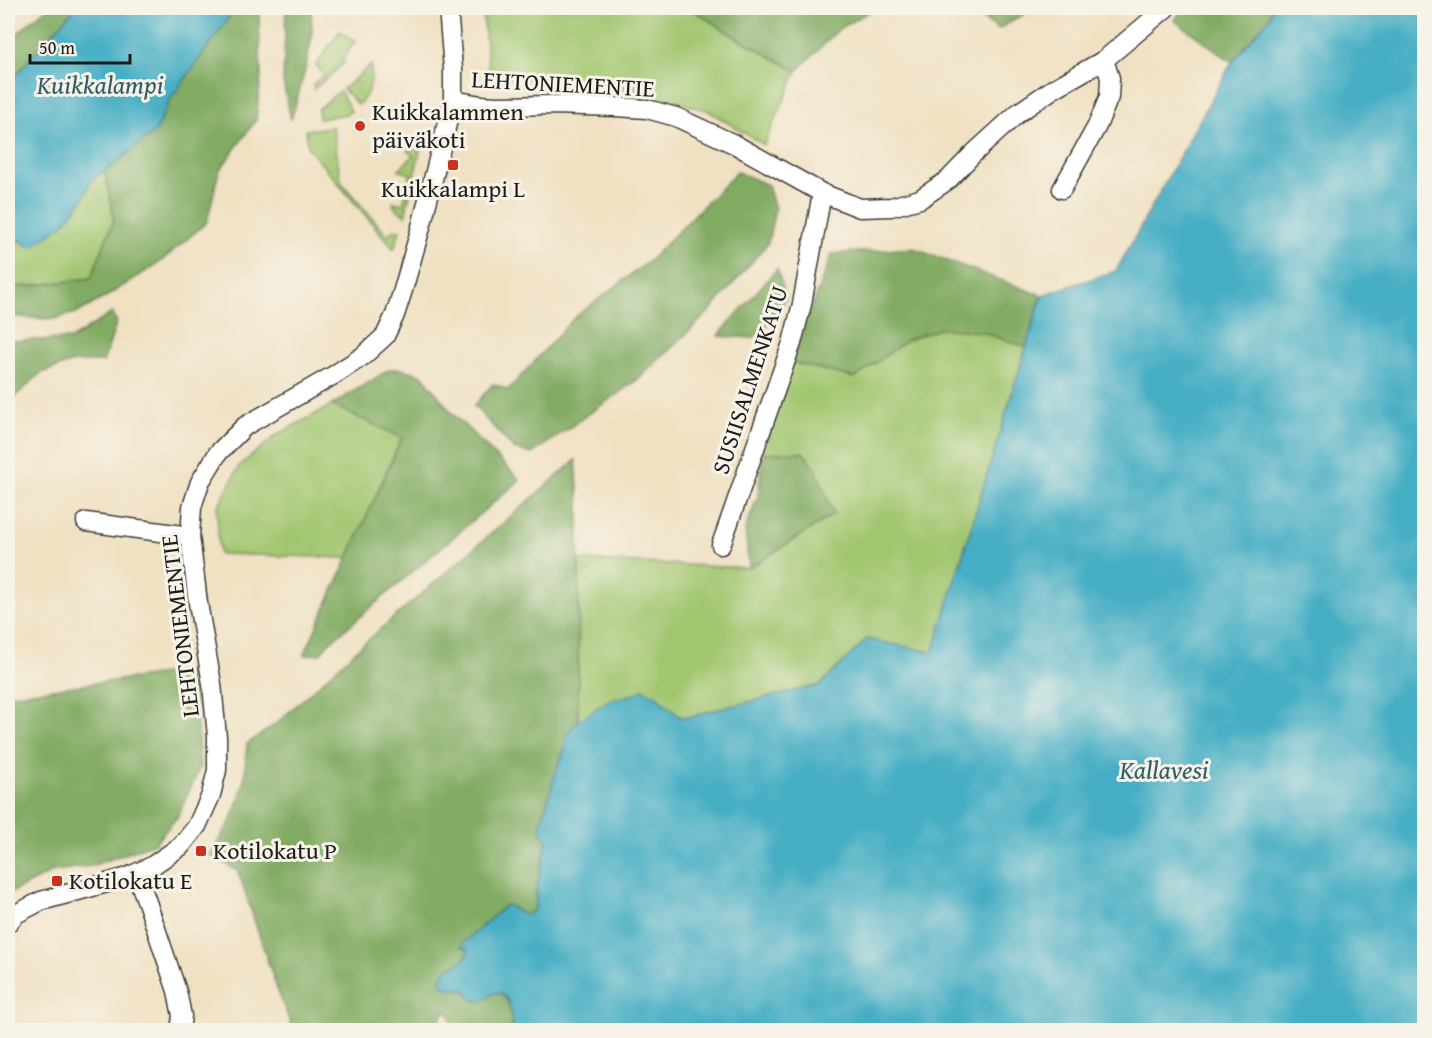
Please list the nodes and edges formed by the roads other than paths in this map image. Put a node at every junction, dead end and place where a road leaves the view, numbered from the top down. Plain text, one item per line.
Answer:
1 (448, 8) edge
2 (1166, 8) edge
3 (1104, 60) junction
4 (453, 100) junction
5 (1062, 189) dead end
6 (822, 193) junction
7 (86, 522) dead end
8 (190, 536) junction
9 (721, 545) dead end
10 (136, 873) junction
11 (8, 923) edge
12 (180, 1030) edge

1 - 4 street
2 - 3 street, LEHTONIEMENTIE
3 - 5 street
3 - 6 street, LEHTONIEMENTIE
4 - 6 street, LEHTONIEMENTIE
4 - 8 street, LEHTONIEMENTIE
6 - 9 street, SUSIISALMENKATU
7 - 8 street
8 - 10 street, LEHTONIEMENTIE
10 - 11 street, LEHTONIEMENTIE
10 - 12 street

